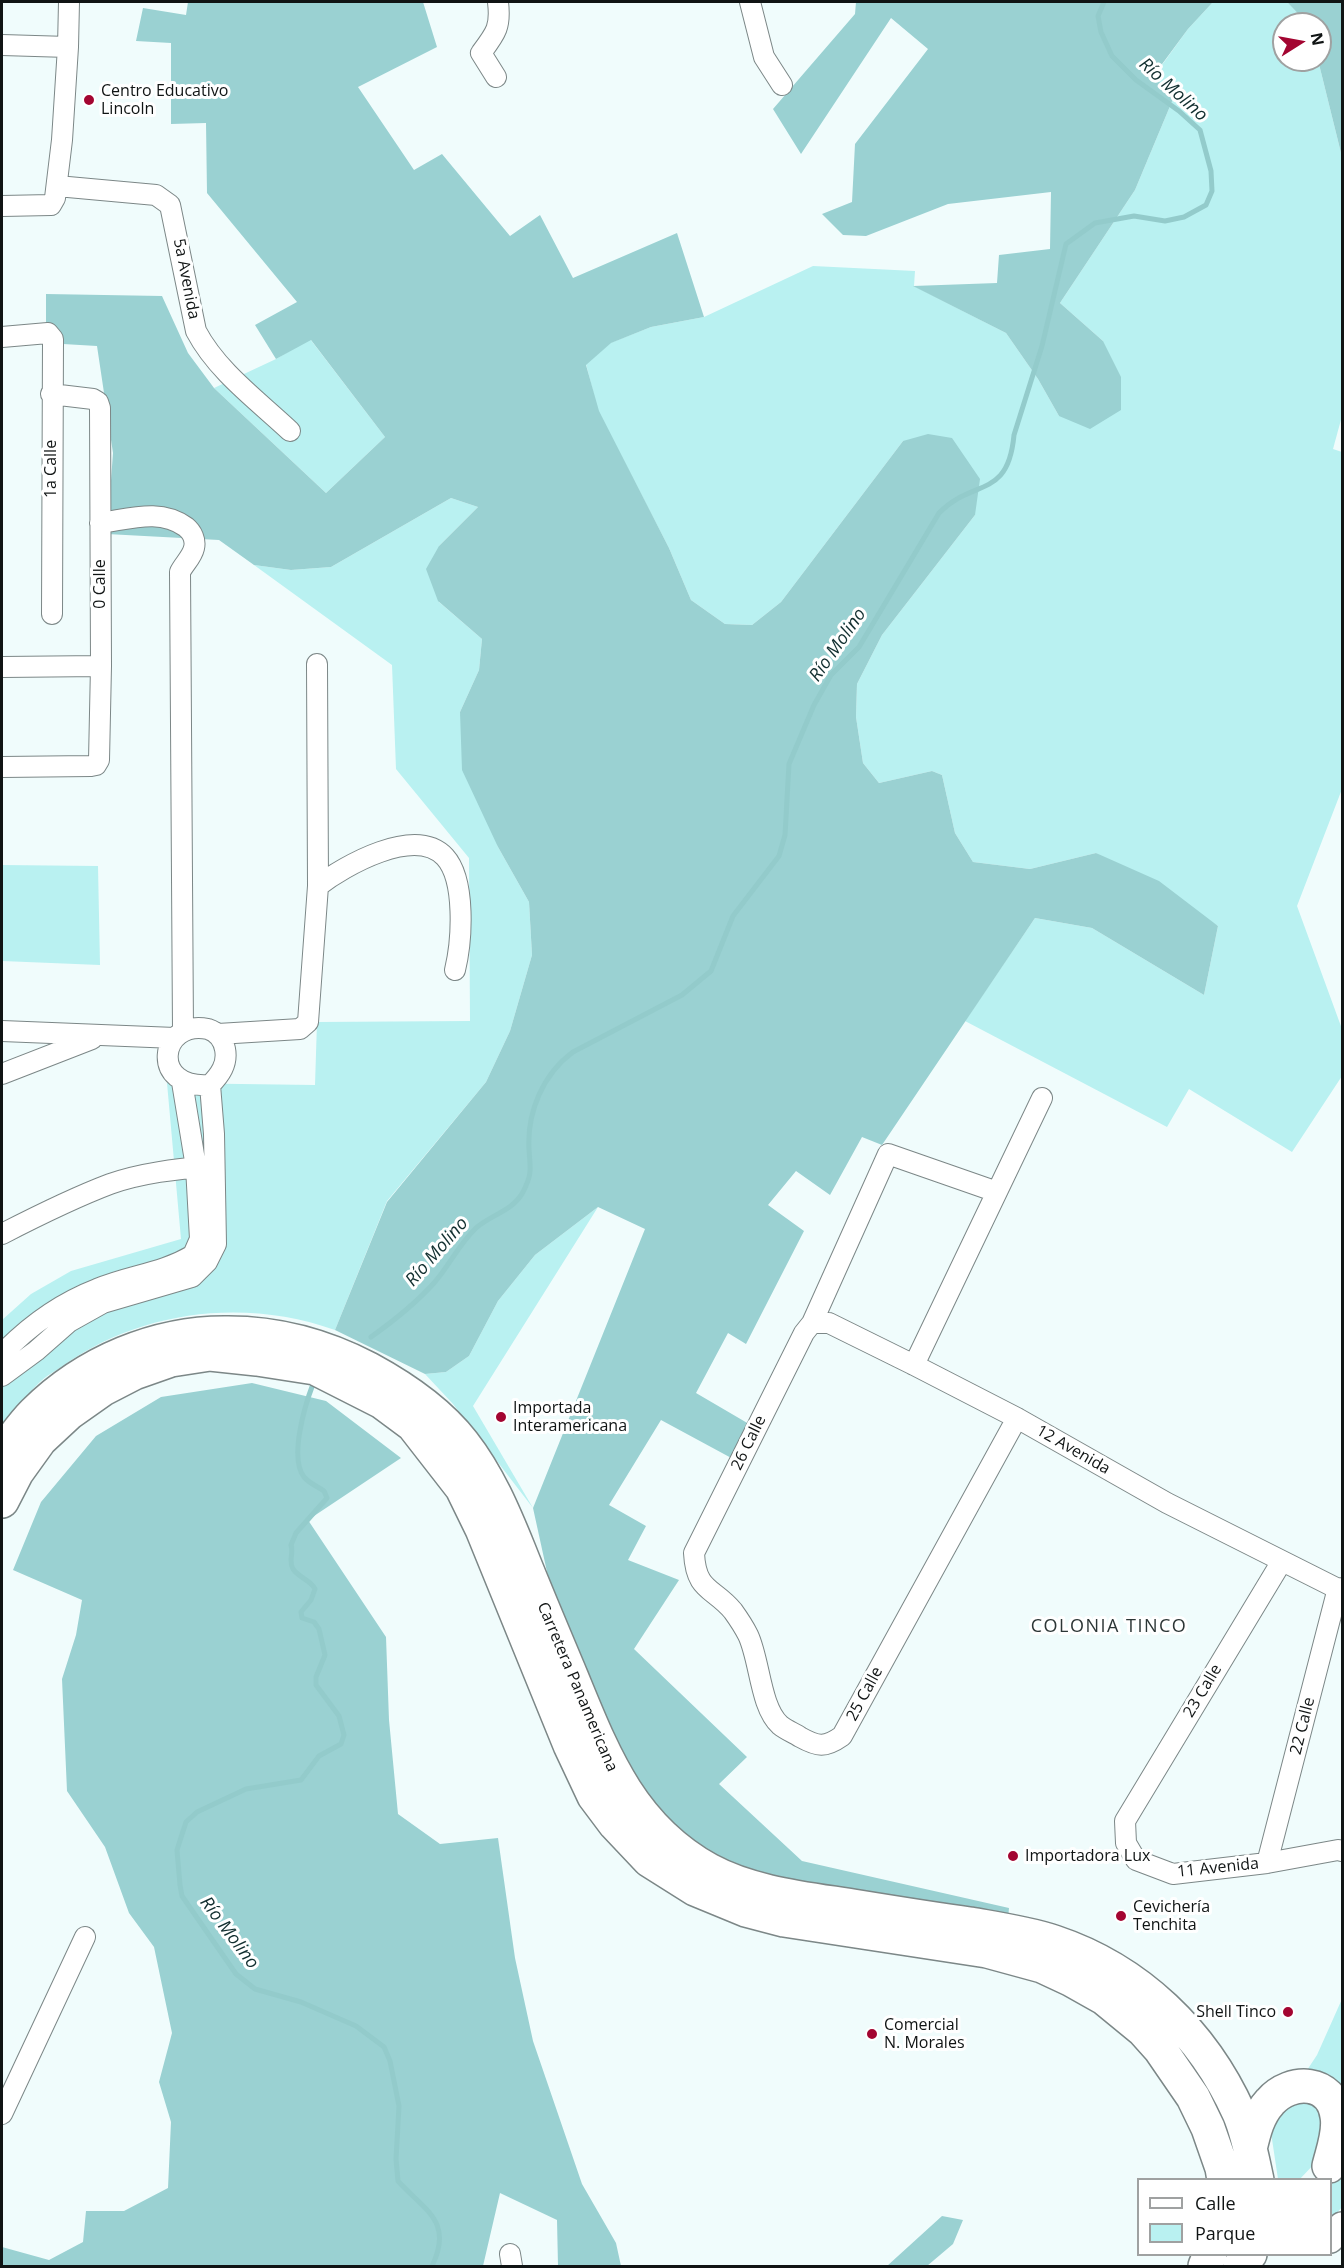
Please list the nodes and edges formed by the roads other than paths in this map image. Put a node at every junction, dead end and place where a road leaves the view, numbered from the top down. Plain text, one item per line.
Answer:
1 (69, 2) edge
2 (498, 2) edge
3 (750, 2) edge
4 (2, 45) edge
5 (68, 47) junction
6 (496, 77) dead end
7 (782, 85) dead end
8 (57, 186) junction
9 (2, 206) edge
10 (2, 337) edge
11 (51, 394) junction
12 (290, 431) dead end
13 (100, 523) junction
14 (51, 614) dead end
15 (317, 664) dead end
16 (101, 666) junction
17 (2, 667) edge
18 (2, 767) edge
19 (318, 886) junction
20 (456, 970) dead end
21 (2, 1031) edge
22 (179, 1034) junction
23 (218, 1034) junction
24 (100, 1036) junction
25 (2, 1074) edge
26 (182, 1082) junction
27 (210, 1085) junction
28 (1042, 1098) dead end
29 (206, 1166) junction
30 (997, 1192) junction
31 (2, 1234) edge
32 (808, 1328) junction
33 (2, 1354) edge
34 (914, 1365) junction
35 (2, 1376) edge
36 (34, 1414) junction
37 (1017, 1418) junction
38 (2, 1428) edge
39 (2, 1453) edge
40 (2, 1501) edge
41 (694, 1554) joint
42 (1282, 1561) junction
43 (1340, 1590) edge
44 (1125, 1821) joint
45 (1342, 1851) edge
46 (1268, 1863) junction
47 (85, 1937) dead end
48 (2, 2115) edge
49 (1254, 2164) edge
50 (1328, 2165) edge
51 (1224, 2178) edge

1 - 5 street
2 - 6 street
3 - 7 street
4 - 5 street
5 - 8 street
8 - 9 street
8 - 12 street, 5a Avenida
10 - 11 street, 1a Calle
11 - 13 street, 0 Calle
11 - 14 street, 1a Calle
13 - 16 street, 0 Calle
13 - 22 street
15 - 19 street
16 - 17 street
16 - 18 street, 0 Calle
19 - 20 street
19 - 23 street
21 - 24 street
22 - 23 street
22 - 24 street
22 - 26 street
23 - 27 street
24 - 25 street
26 - 27 street
26 - 29 street
27 - 29 street
28 - 30 street
29 - 31 street
29 - 33 street
29 - 35 street
30 - 32 street, 26 Calle
30 - 34 street
32 - 34 street, 12 Avenida
32 - 41 street, 26 Calle
34 - 37 street, 12 Avenida
36 - 38 street
36 - 39 highway, Carretera Panamericana
36 - 49 highway, Carretera Panamericana
37 - 41 street, 25 Calle
37 - 42 street, 12 Avenida
40 - 51 highway, Carretera Panamericana
42 - 43 street, 12 Avenida
42 - 44 street, 23 Calle
43 - 46 street, 22 Calle
44 - 46 street, 11 Avenida
45 - 46 street, 11 Avenida
47 - 48 street
49 - 50 highway

